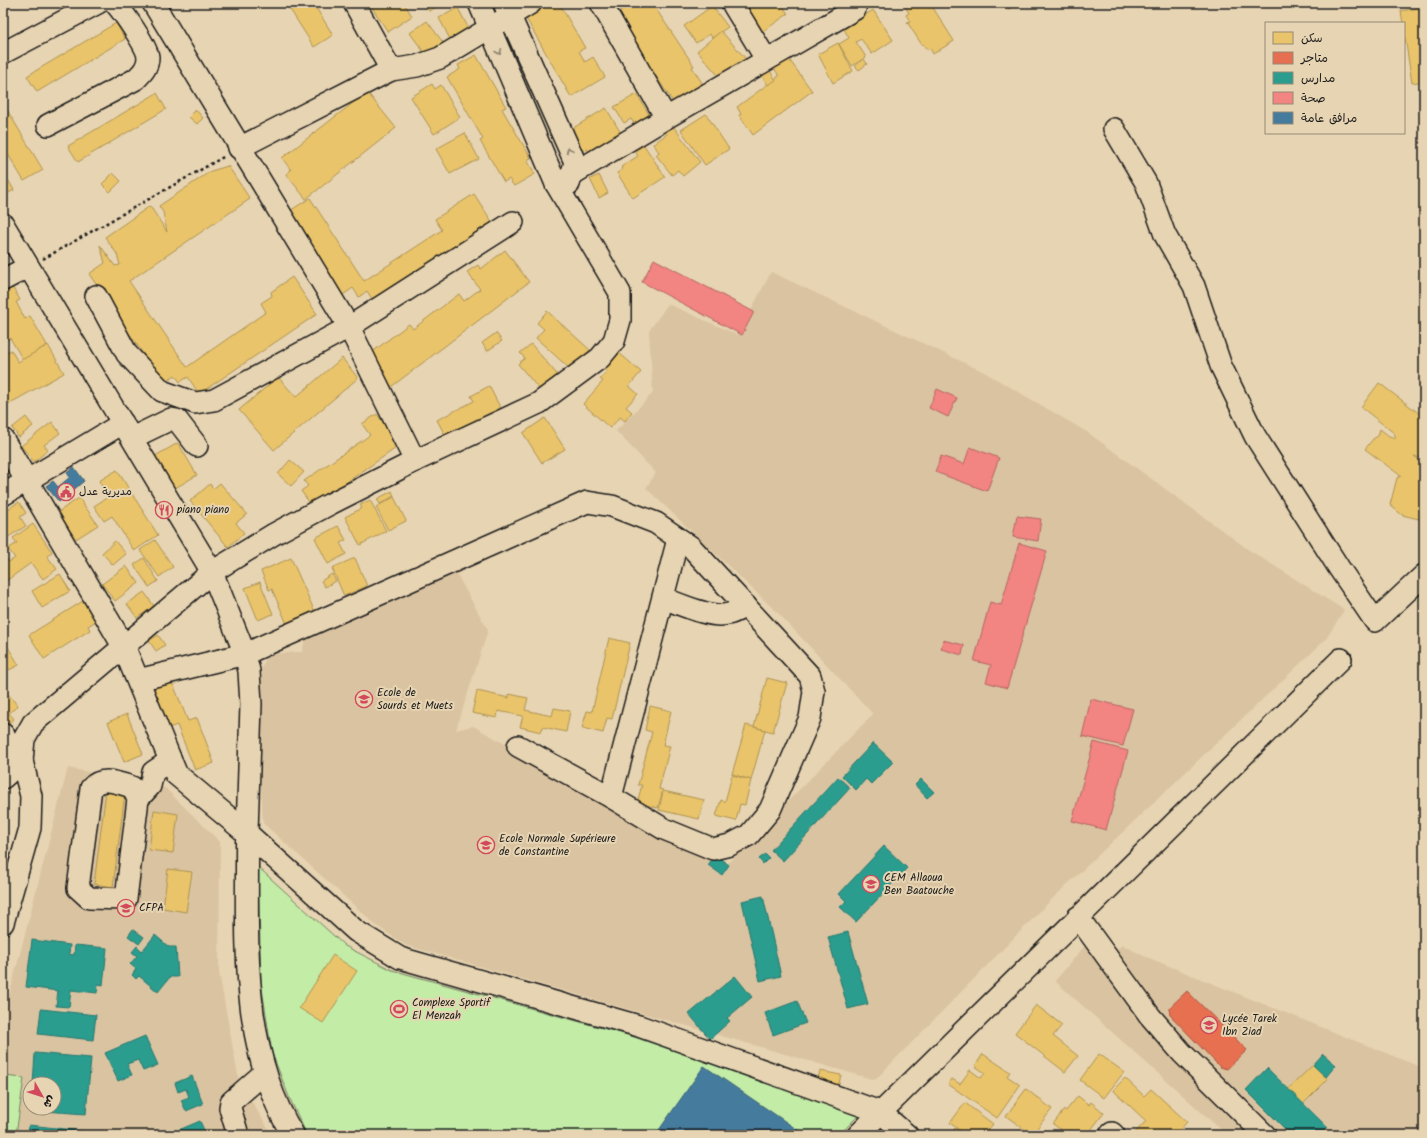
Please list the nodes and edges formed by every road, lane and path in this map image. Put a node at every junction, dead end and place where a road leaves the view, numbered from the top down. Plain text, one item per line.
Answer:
1 (98, 3) edge
2 (115, 3) edge
3 (153, 3) edge
4 (354, 3) edge
5 (479, 3) edge
6 (531, 3) edge
7 (601, 3) edge
8 (732, 3) edge
9 (856, 3) edge
10 (506, 9) edge
11 (490, 29) junction
12 (3, 53) edge
13 (766, 59) junction
14 (391, 70) junction
15 (666, 118) junction
16 (48, 125) dead end
17 (1114, 129) dead end
18 (239, 148) junction
19 (573, 173) junction
20 (560, 192) junction
21 (513, 222) dead end
22 (3, 224) edge
23 (28, 267) junction
24 (3, 280) edge
25 (96, 296) dead end
26 (350, 327) junction
27 (128, 430) junction
28 (3, 440) edge
29 (197, 446) dead end
30 (415, 461) junction
31 (27, 480) junction
32 (3, 494) edge
33 (678, 539) junction
34 (212, 572) junction
35 (1424, 575) edge
36 (663, 598) junction
37 (746, 606) junction
38 (124, 647) junction
39 (245, 654) junction
40 (1340, 659) dead end
41 (138, 680) junction
42 (3, 734) edge
43 (518, 746) dead end
44 (171, 760) junction
45 (22, 761) junction
46 (3, 778) edge
47 (612, 797) junction
48 (138, 799) junction
49 (247, 833) junction
50 (1078, 917) junction
51 (3, 923) edge
52 (264, 1073) junction
53 (880, 1112) junction
54 (238, 1135) edge
55 (293, 1135) edge
56 (858, 1135) edge
57 (908, 1135) edge
58 (1110, 1135) edge
59 (1114, 1135) edge
60 (1265, 1135) edge

1 - 12 street
2 - 16 street
3 - 18 street
4 - 14 street
5 - 11 street
6 - 10 street
7 - 15 street
8 - 13 street
9 - 13 street
10 - 11 street
19 -> 10 street
11 - 14 street
11 -> 20 street
13 - 15 street
14 - 18 street
15 - 19 street
17 - 35 street
18 - 23 path
18 - 26 street
19 - 20 street
20 - 30 street
21 - 26 street
22 - 23 street
23 - 24 street
23 - 27 street
25 - 26 street
26 - 30 street
27 - 29 street
27 - 31 street
27 - 34 street
28 - 31 main road
30 - 34 street
31 - 32 street
31 - 38 main road
33 - 36 street
33 - 37 street
33 - 39 street
34 - 38 street
34 - 39 street
36 - 37 street
36 - 47 street
37 - 47 street
38 - 41 main road
38 - 45 street
39 - 41 street
39 - 49 street
40 - 50 street
41 - 44 main road
42 - 45 street
43 - 47 street
44 - 48 street
44 - 49 main road
45 - 46 street
45 - 51 street
48 - 48 street
49 - 52 main road
49 - 53 street
50 - 53 street
50 - 60 street
52 - 54 street
52 - 55 main road
53 - 56 street
53 - 57 street
58 - 59 street

